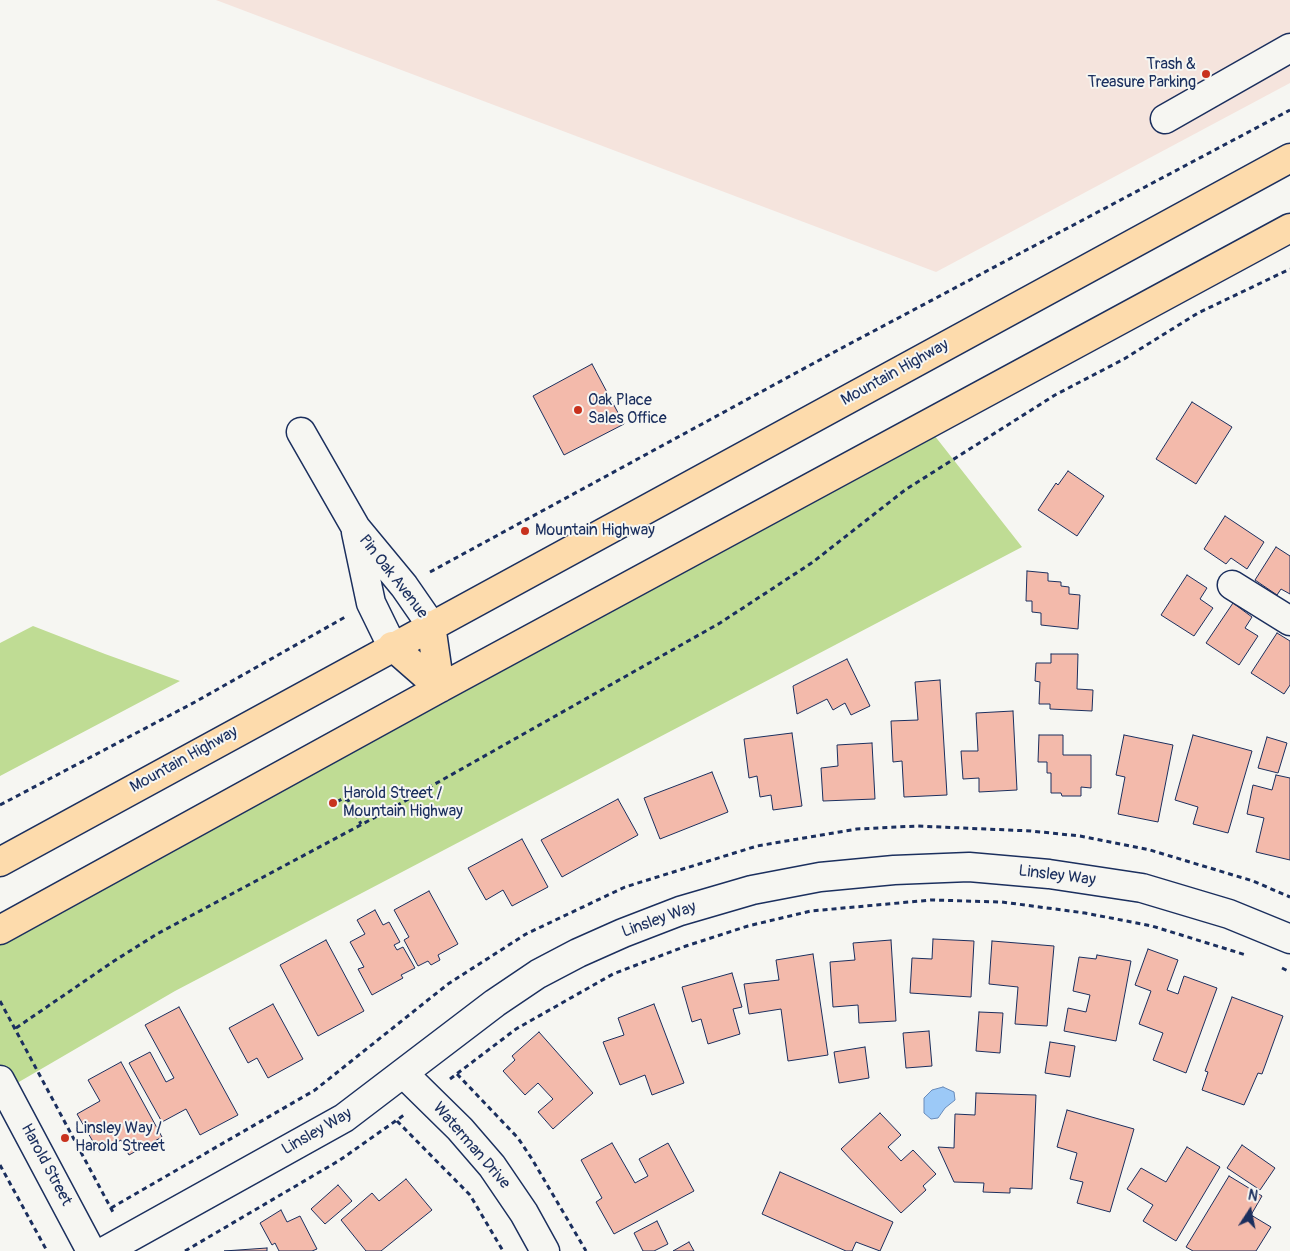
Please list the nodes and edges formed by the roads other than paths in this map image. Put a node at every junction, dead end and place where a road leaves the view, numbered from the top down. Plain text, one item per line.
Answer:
1 (1290, 48) edge
2 (1165, 119) dead end
3 (1290, 158) edge
4 (1290, 228) edge
5 (302, 432) dead end
6 (356, 528) junction
7 (1232, 585) dead end
8 (1290, 621) edge
9 (431, 626) junction
10 (392, 646) junction
11 (440, 688) junction
12 (0, 862) edge
13 (0, 930) edge
14 (1290, 939) edge
15 (404, 1074) junction
16 (0, 1080) edge
17 (91, 1251) edge
18 (105, 1251) edge
19 (545, 1251) edge

1 - 2 street
3 - 9 main road, Mountain Highway
4 - 11 main road
5 - 6 street, Pin Oak Avenue
6 - 9 street, Pin Oak Avenue
6 - 10 street, Pin Oak Avenue
7 - 8 street
9 - 10 main road, Mountain Highway
9 - 11 main road
10 - 11 main road
10 - 12 main road, Mountain Highway
11 - 13 main road
14 - 15 street, Linsley Way
15 - 18 street, Linsley Way
15 - 19 street, Waterman Drive
16 - 17 street, Harold Street

